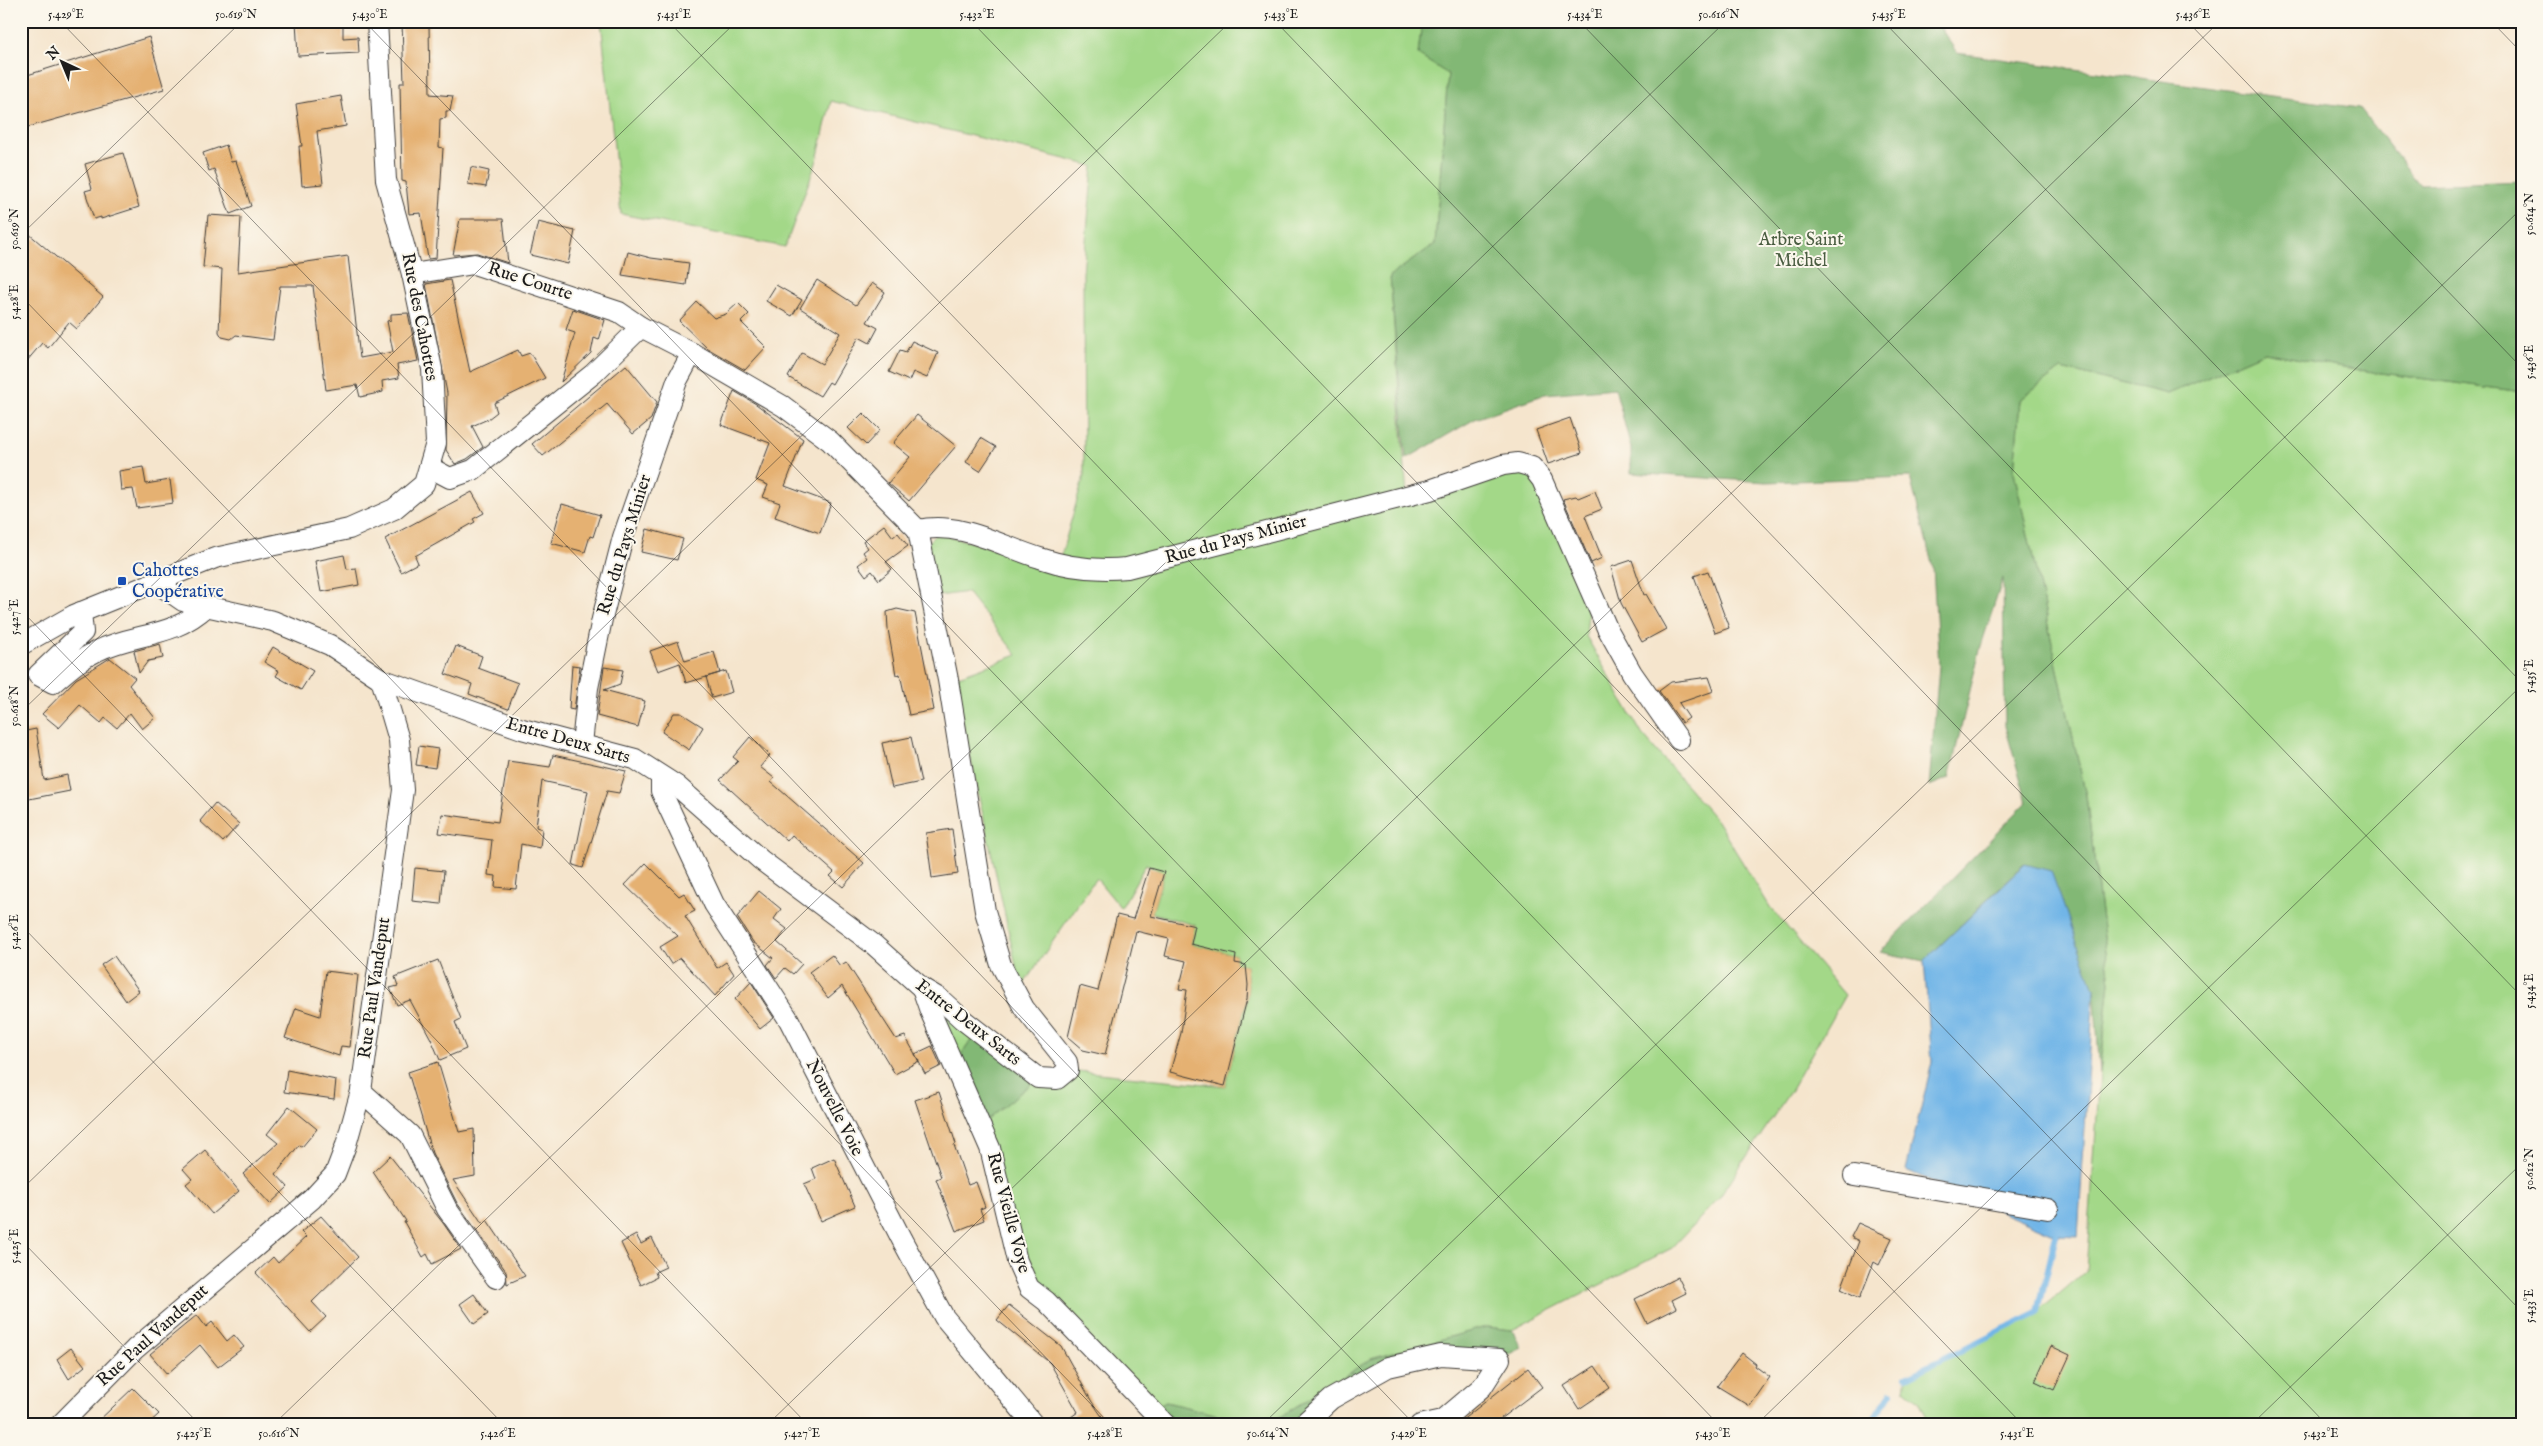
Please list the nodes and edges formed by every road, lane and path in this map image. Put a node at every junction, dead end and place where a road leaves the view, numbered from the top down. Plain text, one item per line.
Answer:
1 (377, 21) edge
2 (412, 274) junction
3 (641, 327) junction
4 (692, 352) junction
5 (429, 467) junction
6 (918, 530) junction
7 (154, 581) junction
8 (207, 606) junction
9 (82, 612) junction
10 (21, 645) edge
11 (381, 679) junction
12 (1679, 740) dead end
13 (582, 744) junction
14 (661, 777) junction
15 (922, 988) junction
16 (361, 1091) junction
17 (1854, 1176) dead end
18 (2048, 1209) dead end
19 (496, 1278) dead end
20 (60, 1425) edge
21 (1034, 1425) edge
22 (1166, 1425) edge
23 (1302, 1425) edge
24 (1420, 1425) edge

1 - 2 street, Rue des Cahottes
2 - 3 street, Rue Courte
2 - 5 street, Rue des Cahottes
3 - 4 street
3 - 5 street
4 - 6 street
4 - 13 street, Rue du Pays Minier
5 - 7 street, Rue des Cahottes
6 - 12 street, Rue du Pays Minier
6 - 15 street, Entre Deux Sarts
7 - 8 street
7 - 9 street, Rue des Cahottes
8 - 9 street
8 - 11 street
9 - 10 street, Rue des Cahottes
11 - 13 street, Entre Deux Sarts
11 - 16 street, Rue Paul Vandeput
13 - 14 street, Entre Deux Sarts
14 - 15 street, Entre Deux Sarts
14 - 21 street, Nouvelle Voie
15 - 22 street, Rue Vieille Voye
16 - 19 street
16 - 20 street, Rue Paul Vandeput
17 - 18 street
23 - 24 street

